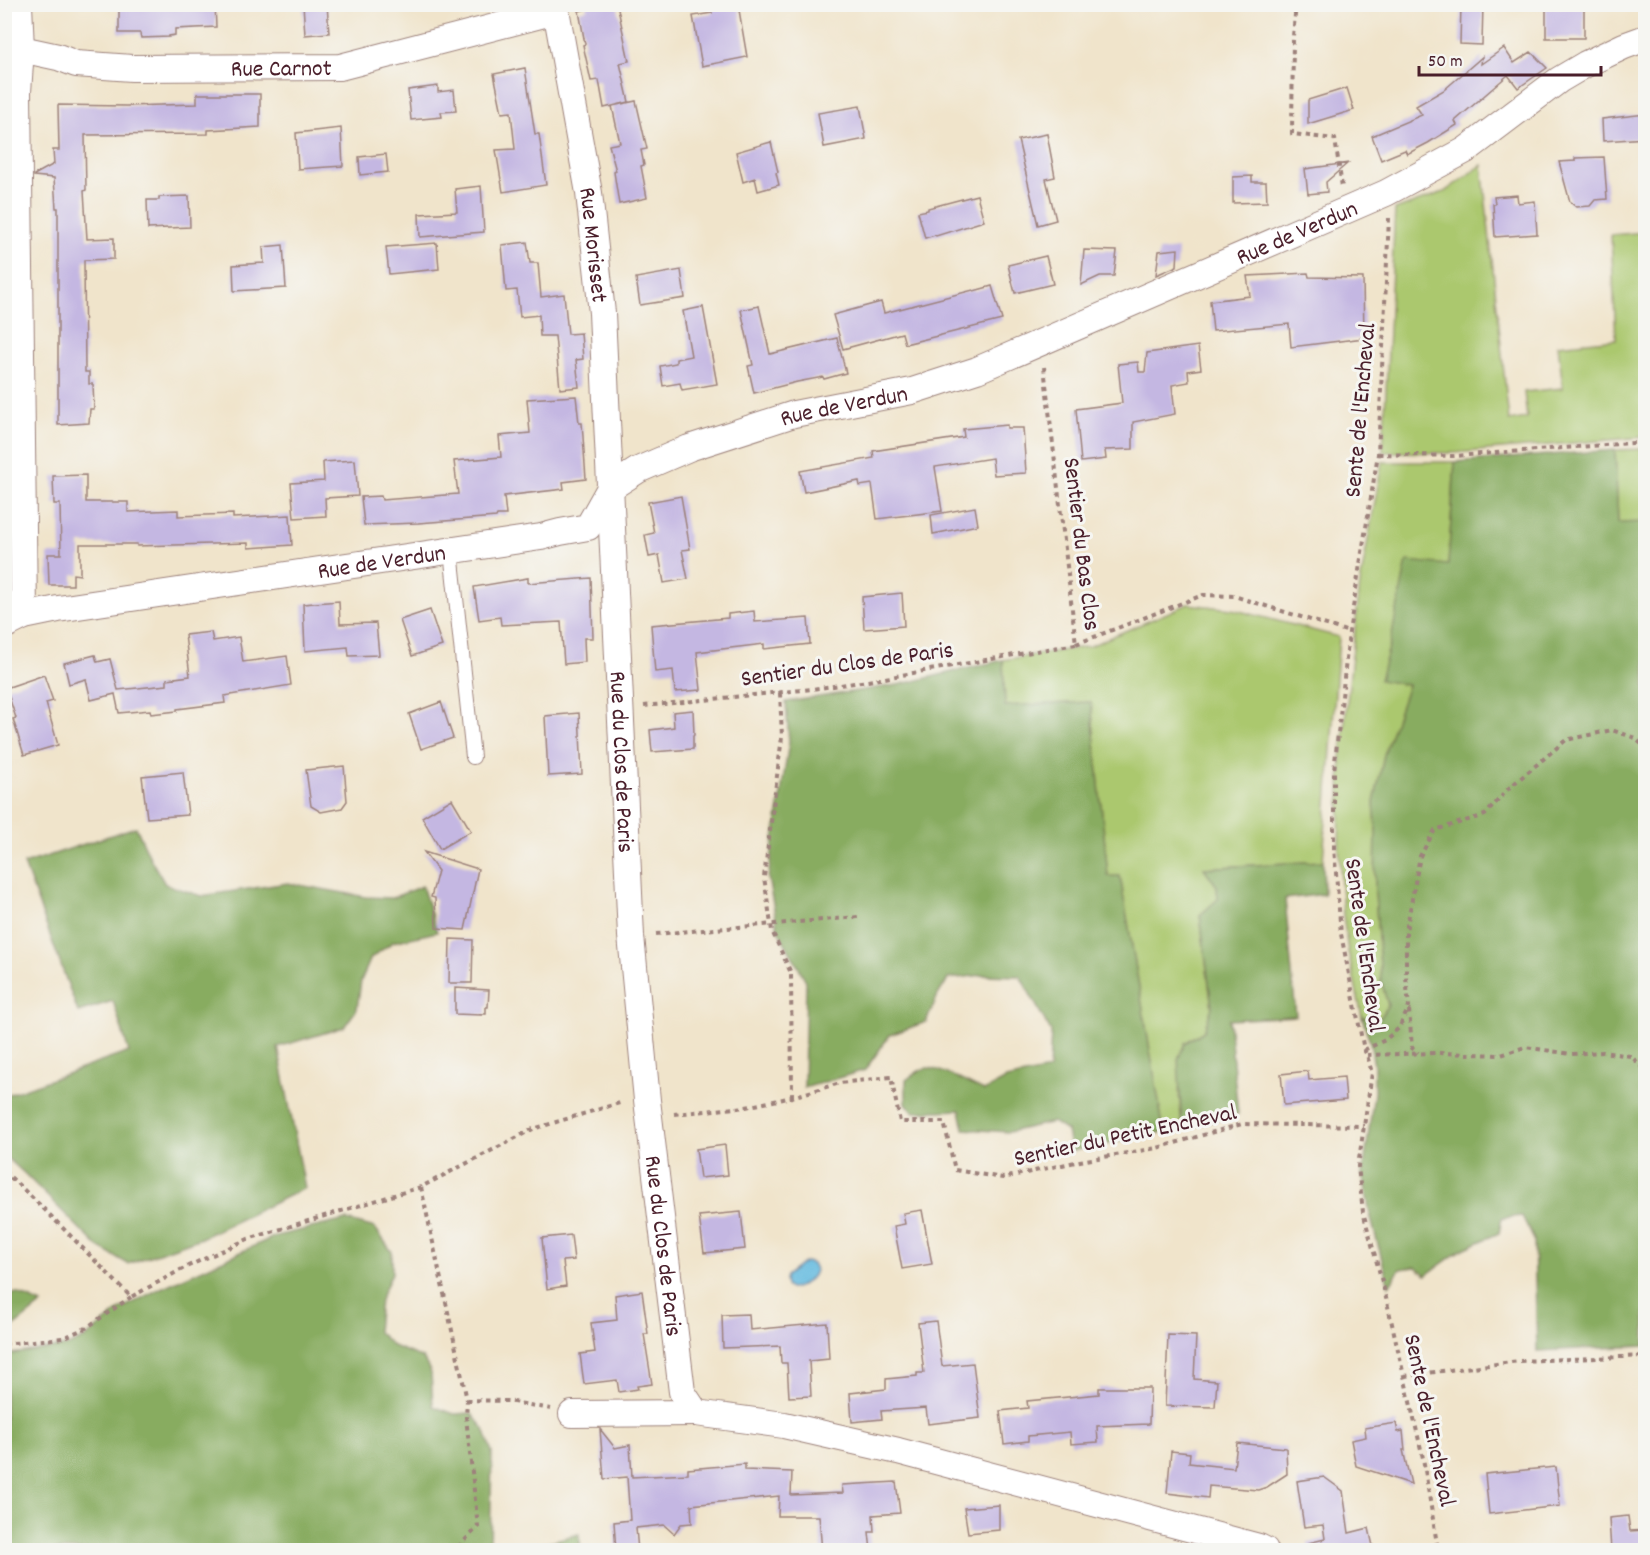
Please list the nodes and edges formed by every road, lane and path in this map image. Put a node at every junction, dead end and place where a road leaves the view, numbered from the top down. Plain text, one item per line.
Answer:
1 (19, 4) edge
2 (1296, 4) edge
3 (555, 8) edge
4 (1646, 38) edge
5 (13, 46) edge
6 (1386, 193) junction
7 (1346, 209) junction
8 (1041, 343) junction
9 (1646, 442) edge
10 (1378, 454) junction
11 (610, 488) junction
12 (451, 551) junction
13 (14, 621) edge
14 (1349, 632) junction
15 (1076, 644) junction
16 (780, 693) junction
17 (621, 708) junction
18 (1646, 748) edge
19 (473, 757) dead end
20 (858, 917) dead end
21 (771, 924) junction
22 (631, 936) junction
23 (1409, 1007) junction
24 (1364, 1050) junction
25 (1419, 1053) junction
26 (1367, 1055) junction
27 (1646, 1072) edge
28 (792, 1097) junction
29 (648, 1108) junction
30 (1364, 1126) junction
31 (4, 1171) edge
32 (421, 1186) junction
33 (131, 1297) junction
34 (4, 1344) edge
35 (1646, 1356) edge
36 (1404, 1376) junction
37 (467, 1400) junction
38 (696, 1413) junction
39 (572, 1414) joint
40 (455, 1551) edge
41 (1265, 1551) edge
42 (1438, 1551) edge

1 - 5 street
2 - 7 path
3 - 5 street, Rue Carnot
3 - 11 street, Rue Morisset
4 - 6 street, Rue de Verdun
5 - 13 street
6 - 7 street, Rue de Verdun
6 - 10 path, Sente de l'Encheval
7 - 8 street, Rue de Verdun
8 - 11 street, Rue de Verdun
8 - 15 path, Sentier du Bas Clos
9 - 10 path
10 - 14 path, Sente de l'Encheval
11 - 12 street, Rue de Verdun
11 - 17 street, Rue du Clos de Paris
12 - 13 street, Rue de Verdun
12 - 19 lane
14 - 15 path, Sentier du Bas Clos
14 - 24 path, Sente de l'Encheval
15 - 16 path, Sentier du Clos de Paris
16 - 17 path, Sentier du Clos de Paris
16 - 21 path
17 - 22 street, Rue du Clos de Paris
18 - 23 path
20 - 21 path
21 - 22 path
21 - 28 path
22 - 29 street, Rue du Clos de Paris
23 - 24 path
23 - 25 path
24 - 26 path, Sente de l'Encheval
25 - 26 path
25 - 27 path
26 - 30 path, Sente de l'Encheval
28 - 29 path, Sentier du Petit Encheval
28 - 30 path, Sentier du Petit Encheval
29 - 32 path, Sentier du Petit Encheval
29 - 38 street, Rue du Clos de Paris
30 - 36 path, Sente de l'Encheval
31 - 33 path
32 - 33 path, Sentier du Petit Encheval
32 - 37 path
33 - 34 path, Sentier du Petit Encheval
35 - 36 path
36 - 42 path, Sente de l'Encheval
37 - 39 path
37 - 40 path
38 - 39 street
38 - 41 street

